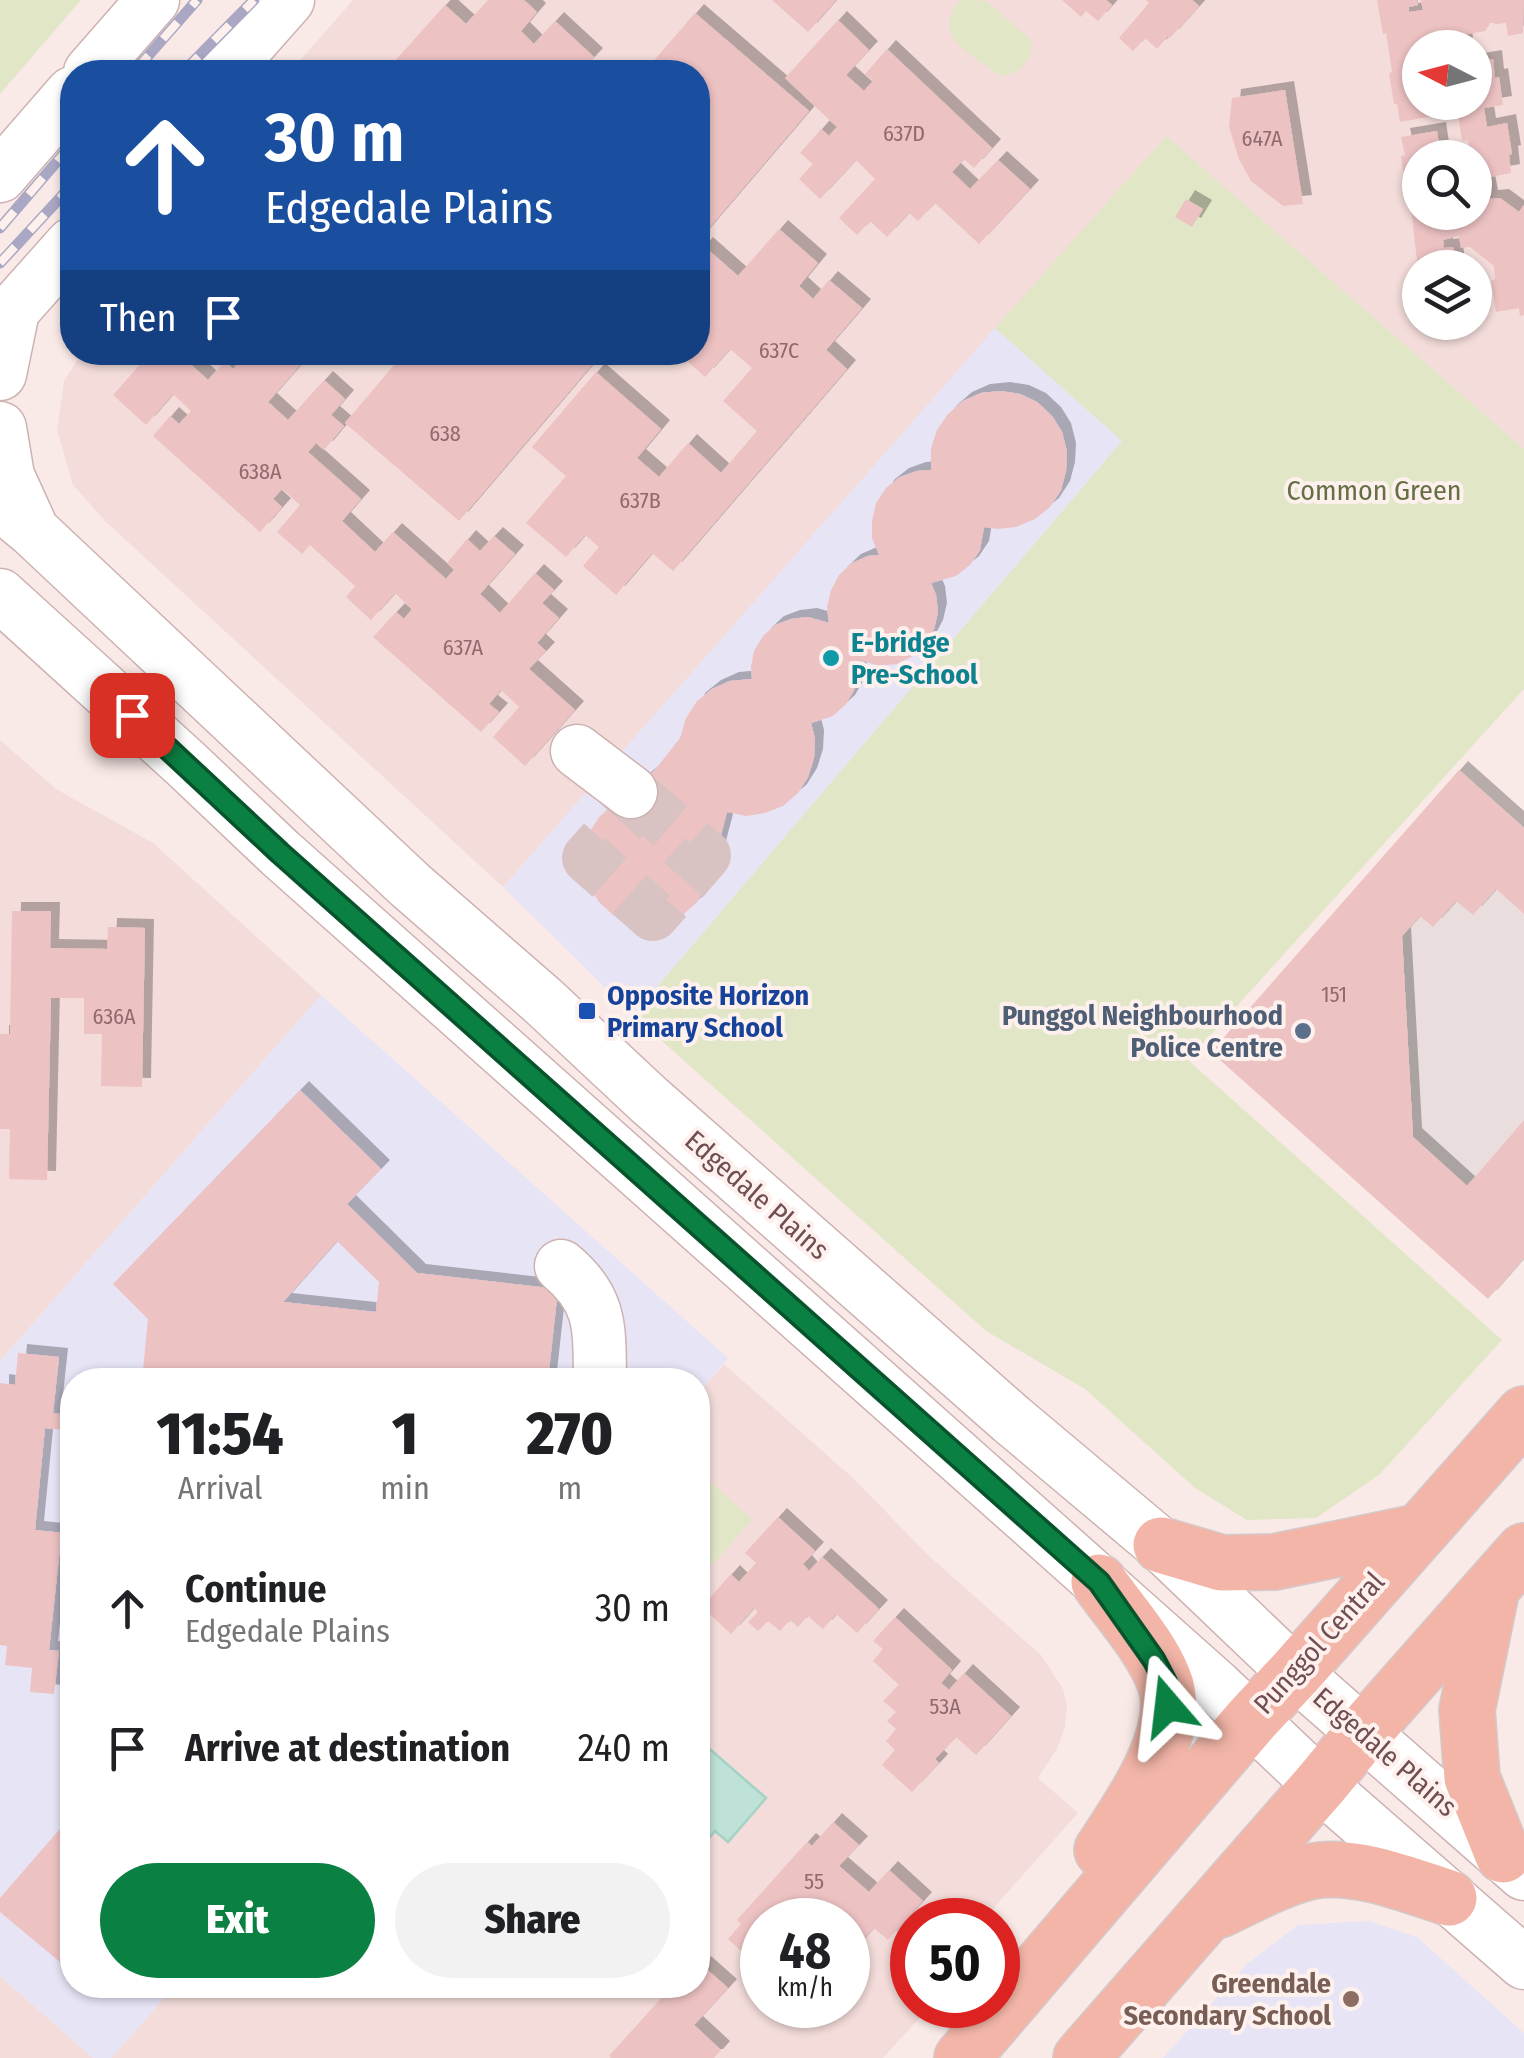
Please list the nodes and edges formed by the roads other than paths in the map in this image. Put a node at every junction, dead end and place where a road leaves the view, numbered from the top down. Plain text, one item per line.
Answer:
1 (153, 0) edge
2 (288, 0) edge
3 (100, 60) edge
4 (235, 60) edge
5 (60, 107) edge
6 (0, 176) edge
7 (60, 257) edge
8 (6, 318) edge
9 (0, 374) edge
10 (0, 428) edge
11 (16, 518) edge
12 (0, 595) edge
13 (577, 751) dead end
14 (631, 792) tunnel mouth
15 (561, 1266) dead end
16 (599, 1368) edge
17 (1524, 1414) edge
18 (1419, 1532) junction
19 (1161, 1545) junction
20 (1508, 1570) edge
21 (1099, 1582) junction
22 (1295, 1673) junction
23 (1252, 1719) junction
24 (1363, 1733) junction
25 (1320, 1786) junction
26 (1513, 1864) edge
27 (1449, 1898) junction
28 (1208, 1915) junction
29 (1524, 1963) edge
30 (979, 2038) edge
31 (1081, 2058) edge

1 - 3 street
2 - 4 street
5 - 6 street
7 - 8 street
8 - 9 street
10 - 11 street
11 - 19 street, Edgedale Plains
12 - 21 street
13 - 14 street
15 - 16 street
17 - 18 main road, Punggol Central
18 - 19 main road
18 - 22 main road, Punggol Central
19 - 22 street, Edgedale Plains
20 - 24 main road
20 - 26 main road
21 - 23 street
21 - 30 main road
22 - 23 main road, Punggol Central
22 - 24 street, Edgedale Plains
23 - 25 street
23 - 30 main road, Punggol Central
24 - 25 main road
24 - 26 street, Edgedale Plains
25 - 27 street
25 - 28 main road
27 - 28 main road
27 - 29 street
28 - 31 main road

